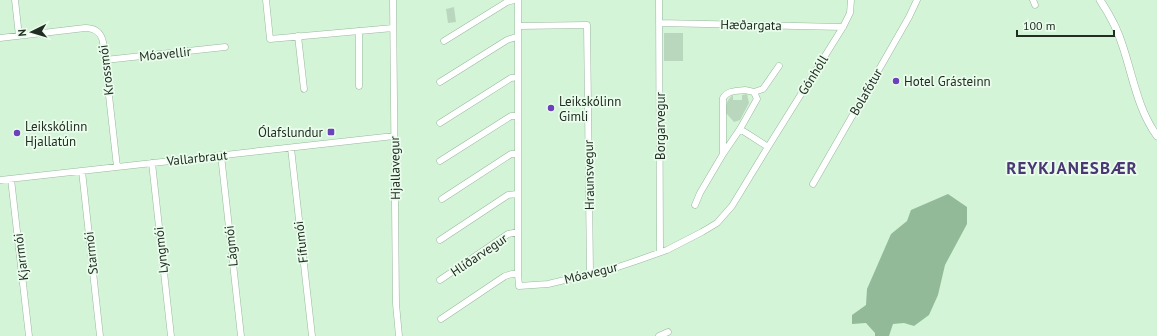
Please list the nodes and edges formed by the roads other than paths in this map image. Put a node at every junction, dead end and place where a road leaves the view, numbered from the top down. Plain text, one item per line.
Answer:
1 (15, 0) edge
2 (266, 0) edge
3 (393, 0) edge
4 (514, 0) edge
5 (518, 0) edge
6 (659, 0) edge
7 (851, 0) edge
8 (917, 0) edge
9 (1100, 0) edge
10 (659, 22) junction
11 (518, 26) junction
12 (843, 27) junction
13 (393, 28) junction
14 (359, 31) junction
15 (19, 36) junction
16 (298, 36) junction
17 (518, 37) junction
18 (0, 38) edge
19 (444, 41) dead end
20 (225, 48) dead end
21 (105, 60) junction
22 (778, 66) dead end
23 (518, 77) junction
24 (440, 82) dead end
25 (359, 86) dead end
26 (304, 89) dead end
27 (754, 92) junction
28 (518, 116) junction
29 (440, 123) dead end
30 (740, 129) junction
31 (1156, 133) edge
32 (394, 136) junction
33 (768, 147) junction
34 (291, 148) junction
35 (518, 154) junction
36 (723, 154) junction
37 (221, 156) junction
38 (440, 161) dead end
39 (152, 163) junction
40 (117, 167) junction
41 (82, 171) junction
42 (11, 179) junction
43 (0, 180) edge
44 (813, 184) dead end
45 (518, 194) junction
46 (442, 199) dead end
47 (695, 205) dead end
48 (518, 232) junction
49 (440, 240) dead end
50 (660, 252) junction
51 (590, 273) junction
52 (518, 274) junction
53 (440, 280) dead end
54 (519, 286) joint
55 (441, 319) dead end
56 (668, 332) dead end
57 (29, 336) edge
58 (100, 336) edge
59 (170, 336) edge
60 (241, 336) edge
61 (312, 336) edge
62 (399, 336) edge
63 (659, 336) edge

1 - 15 street
2 - 16 street
3 - 13 street, Hjallavegur
4 - 19 street
5 - 11 street, Hlíðarvegur
6 - 10 street, Borgarvegur
7 - 12 street, Gónhóll
8 - 44 street, Bolafótur
9 - 31 street
10 - 12 street, Hæðargata
10 - 50 street, Borgarvegur
11 - 17 street, Hlíðarvegur
11 - 51 street, Hraunsvegur
12 - 33 street, Gónhóll
13 - 14 street
13 - 32 street, Hjallavegur
14 - 16 street
14 - 25 street
15 - 18 street, Krossmói
15 - 21 street, Krossmói
16 - 26 street
17 - 23 street, Hlíðarvegur
17 - 24 street
20 - 21 street, Móavellir
21 - 40 street, Krossmói
22 - 27 street
23 - 28 street, Hlíðarvegur
23 - 29 street
27 - 30 street
27 - 36 street
28 - 35 street, Hlíðarvegur
28 - 38 street
30 - 33 street
30 - 36 street
32 - 34 street, Vallarbraut
32 - 62 street, Hjallavegur
33 - 50 street, Gónhóll
34 - 37 street, Vallarbraut
34 - 61 street, Fífumói
35 - 45 street, Hlíðarvegur
35 - 46 street
36 - 47 street
37 - 39 street, Vallarbraut
37 - 60 street, Lágmói
39 - 40 street, Vallarbraut
39 - 59 street, Lyngmói
40 - 41 street, Vallarbraut
41 - 42 street, Vallarbraut
41 - 58 street, Starmói
42 - 43 street, Vallarbraut
42 - 57 street, Kjarrmói
45 - 48 street, Hlíðarvegur
45 - 49 street
48 - 52 street, Hlíðarvegur
48 - 53 street, Hlíðarvegur
50 - 51 street, Móavegur
51 - 54 street, Móavegur
52 - 54 street, Hlíðarvegur
52 - 55 street
56 - 63 street

